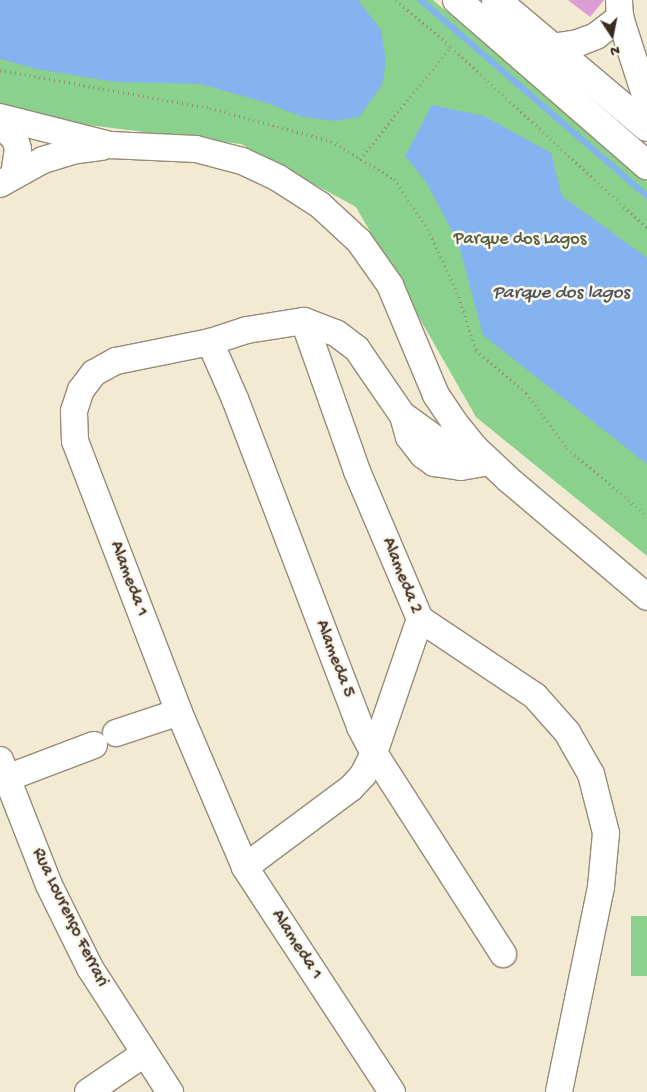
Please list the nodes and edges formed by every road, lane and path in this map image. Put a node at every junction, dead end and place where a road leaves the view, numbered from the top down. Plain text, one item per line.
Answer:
1 (396, 0) edge
2 (456, 0) edge
3 (496, 0) edge
4 (619, 9) edge
5 (451, 47) junction
6 (551, 47) junction
7 (647, 101) edge
8 (0, 117) edge
9 (0, 124) edge
10 (647, 127) edge
11 (110, 145) junction
12 (360, 159) dead end
13 (647, 165) edge
14 (7, 179) edge
15 (647, 228) edge
16 (304, 321) junction
17 (210, 342) junction
18 (483, 455) junction
19 (647, 598) edge
20 (420, 619) junction
21 (179, 712) junction
22 (374, 753) junction
23 (4, 769) edge
24 (245, 867) junction
25 (503, 954) dead end
26 (144, 1054) junction
27 (88, 1092) edge
28 (170, 1092) edge
29 (392, 1092) edge
30 (558, 1092) edge

1 - 5 path
2 - 13 main road
3 - 6 main road
4 - 6 street
4 - 7 street
5 - 12 path
5 - 15 path
6 - 10 main road
8 - 11 street
9 - 14 street
11 - 14 street
11 - 18 street
16 - 17 street, Alameda 1
16 - 18 street, Alameda 1
16 - 20 street, Alameda 2
17 - 21 street, Alameda 1
17 - 22 street, Alameda 5
18 - 19 street
20 - 22 street, Alameda 2
20 - 30 street
21 - 23 street
21 - 24 street, Alameda 1
22 - 24 street, Alameda 2
22 - 25 street, Alameda 5
23 - 26 street, Rua Lourenço Ferrari
24 - 29 street, Alameda 1
26 - 27 street
26 - 28 street, Rua Lourenço Ferrari

